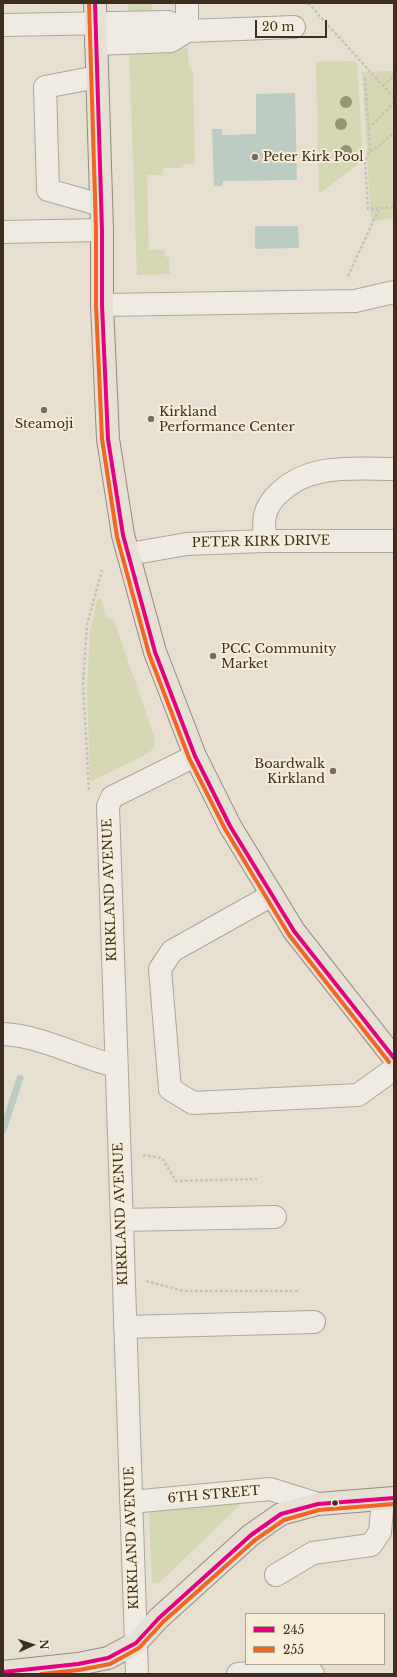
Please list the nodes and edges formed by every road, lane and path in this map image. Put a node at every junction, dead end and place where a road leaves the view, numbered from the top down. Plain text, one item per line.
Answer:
1 (95, 3) edge
2 (187, 3) edge
3 (308, 3) edge
4 (3, 25) edge
5 (294, 27) dead end
6 (188, 31) junction
7 (96, 34) junction
8 (394, 76) edge
9 (97, 77) junction
10 (365, 78) dead end
11 (383, 86) junction
12 (394, 98) edge
13 (394, 103) edge
14 (368, 129) junction
15 (394, 132) edge
16 (370, 151) junction
17 (101, 205) junction
18 (394, 207) edge
19 (379, 209) junction
20 (102, 230) junction
21 (3, 232) edge
22 (348, 276) dead end
23 (394, 292) edge
24 (102, 304) junction
25 (394, 469) edge
26 (265, 541) junction
27 (394, 541) edge
28 (129, 554) junction
29 (102, 570) dead end
30 (195, 756) junction
31 (89, 790) dead end
32 (272, 895) junction
33 (3, 1034) edge
34 (394, 1058) edge
35 (116, 1066) junction
36 (394, 1070) edge
37 (119, 1157) junction
38 (257, 1179) dead end
39 (275, 1217) dead end
40 (122, 1220) junction
41 (124, 1283) junction
42 (299, 1291) dead end
43 (314, 1322) dead end
44 (125, 1327) junction
45 (388, 1499) edge
46 (131, 1502) junction
47 (318, 1504) junction
48 (276, 1575) dead end
49 (136, 1643) junction
50 (3, 1672) edge
51 (137, 1674) edge
52 (238, 1674) edge
53 (313, 1674) edge

1 - 7 main road
2 - 6 street
3 - 11 path
4 - 7 street
5 - 6 street
6 - 7 street
7 - 9 main road
8 - 11 path
9 - 17 main road
9 - 17 street
10 - 14 path
11 - 12 path
13 - 14 path
14 - 16 path
15 - 16 path
16 - 19 path
17 - 20 main road
18 - 19 path
19 - 22 path
20 - 21 street
20 - 24 main road
23 - 24 street
24 - 28 main road
25 - 26 street
26 - 27 street, PETER KIRK DRIVE
26 - 28 street, PETER KIRK DRIVE
28 - 30 main road
29 - 31 path
30 - 32 main road
30 - 35 street, KIRKLAND AVENUE
32 - 34 main road
32 - 36 street
33 - 35 street
35 - 37 street, KIRKLAND AVENUE
37 - 38 path
37 - 40 street, KIRKLAND AVENUE
39 - 40 street
40 - 41 street, KIRKLAND AVENUE
41 - 42 path
41 - 44 street, KIRKLAND AVENUE
43 - 44 street
44 - 46 street, KIRKLAND AVENUE
45 - 47 main road, 6TH STREET
45 - 48 street
46 - 47 street, 6TH STREET
46 - 49 street, KIRKLAND AVENUE
47 - 49 main road, 6TH STREET
49 - 50 main road, 6TH STREET
49 - 51 street, KIRKLAND AVENUE
52 - 53 street

